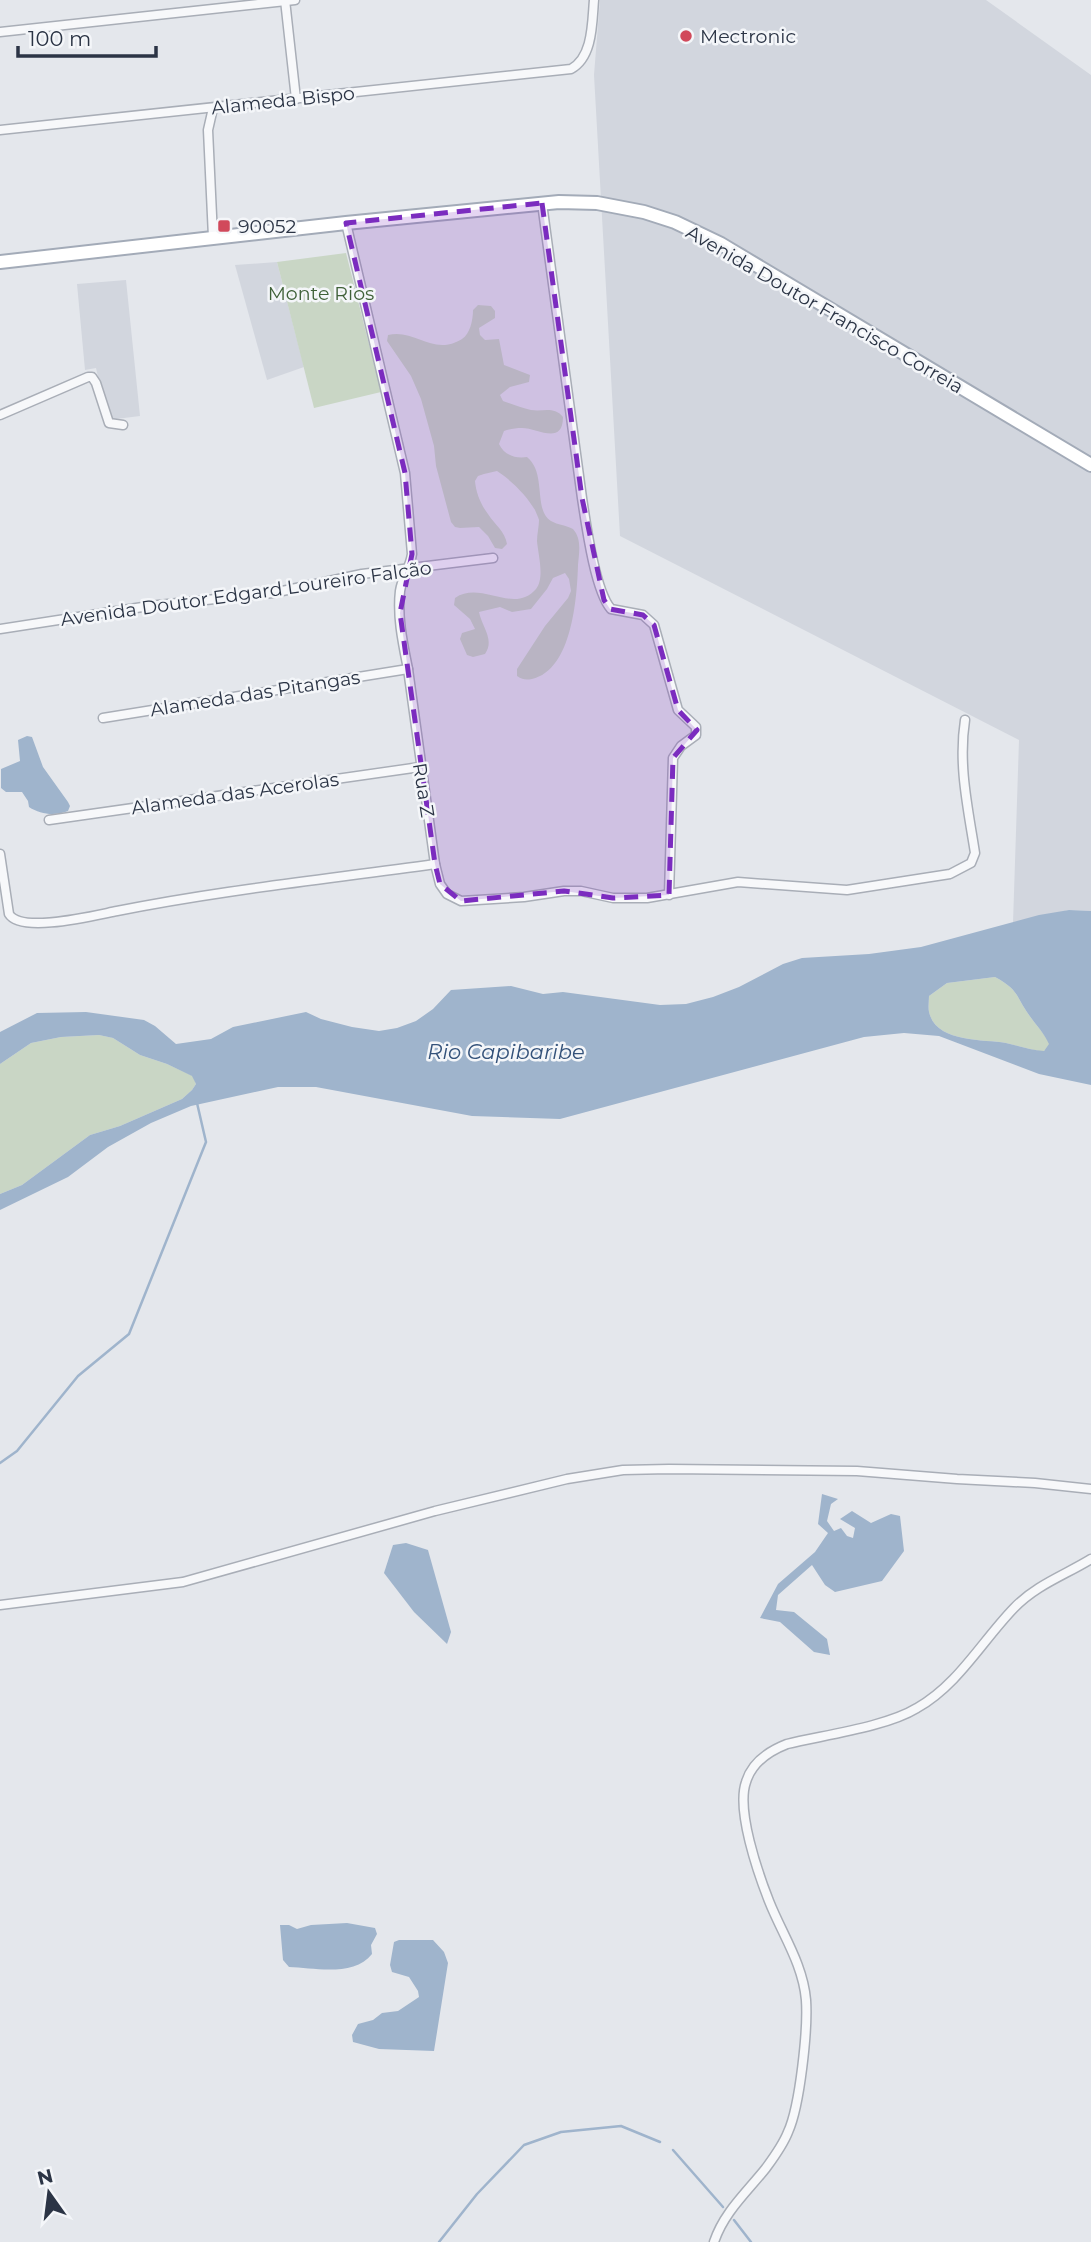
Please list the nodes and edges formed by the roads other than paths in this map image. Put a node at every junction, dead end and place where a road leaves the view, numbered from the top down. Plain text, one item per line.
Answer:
1 (289, 0) edge
2 (594, 0) edge
3 (0, 32) edge
4 (296, 99) junction
5 (213, 108) junction
6 (0, 130) edge
7 (542, 203) junction
8 (345, 223) junction
9 (213, 237) junction
10 (0, 262) edge
11 (0, 415) edge
12 (123, 425) dead end
13 (1091, 465) edge
14 (492, 558) dead end
15 (409, 569) junction
16 (0, 629) edge
17 (408, 669) junction
18 (103, 718) dead end
19 (965, 720) dead end
20 (420, 766) junction
21 (50, 820) dead end
22 (0, 855) edge
23 (435, 864) junction
24 (669, 895) junction
25 (1091, 1489) edge
26 (1091, 1559) edge
27 (0, 1605) edge
28 (714, 2242) edge

1 - 3 street
1 - 4 street
2 - 4 street, Alameda Bispo
4 - 5 street, Alameda Bispo
5 - 6 street, Alameda Bispo
5 - 9 street
7 - 8 main road, Avenida Doutor Francisco Correia
7 - 13 main road, Avenida Doutor Francisco Correia
7 - 24 street
8 - 9 main road, Avenida Doutor Francisco Correia
8 - 15 street, Rua Z
9 - 10 main road, Avenida Doutor Francisco Correia
11 - 12 street
14 - 15 street, Avenida Doutor Edgard Loureiro Falcão
15 - 16 street, Avenida Doutor Edgard Loureiro Falcão
15 - 17 street, Rua Z
17 - 18 street, Alameda das Pitangas
17 - 20 street, Rua Z
19 - 24 street
20 - 21 street, Alameda das Acerolas
20 - 23 street, Rua Z
22 - 23 street
23 - 24 street, Rua Z
25 - 27 street
26 - 28 street

